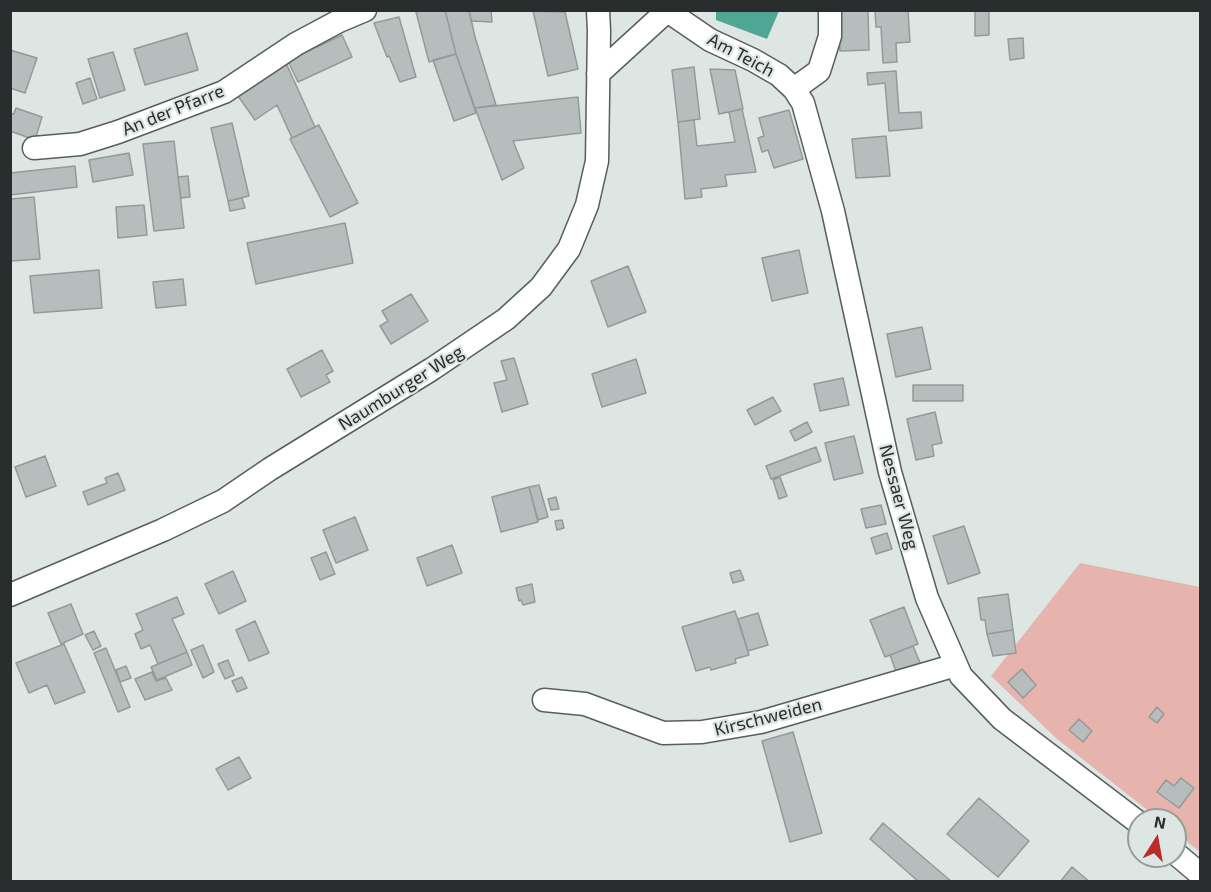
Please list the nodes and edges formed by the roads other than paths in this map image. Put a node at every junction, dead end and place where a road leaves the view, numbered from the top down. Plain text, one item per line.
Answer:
1 (365, 10) edge
2 (830, 10) edge
3 (667, 11) edge
4 (599, 21) edge
5 (598, 74) junction
6 (794, 89) junction
7 (34, 147) dead end
8 (10, 595) edge
9 (956, 665) junction
10 (544, 700) dead end
11 (1127, 814) edge
12 (1187, 863) edge
13 (1200, 874) edge

1 - 7 street, An der Pfarre
2 - 6 street, Am Teich
3 - 5 street
3 - 6 street, Am Teich
4 - 5 street, Naumburger Weg
5 - 8 street, Naumburger Weg
6 - 9 street, Nessaer Weg
9 - 10 street, Kirschweiden
9 - 11 street, Nessaer Weg
12 - 13 street

